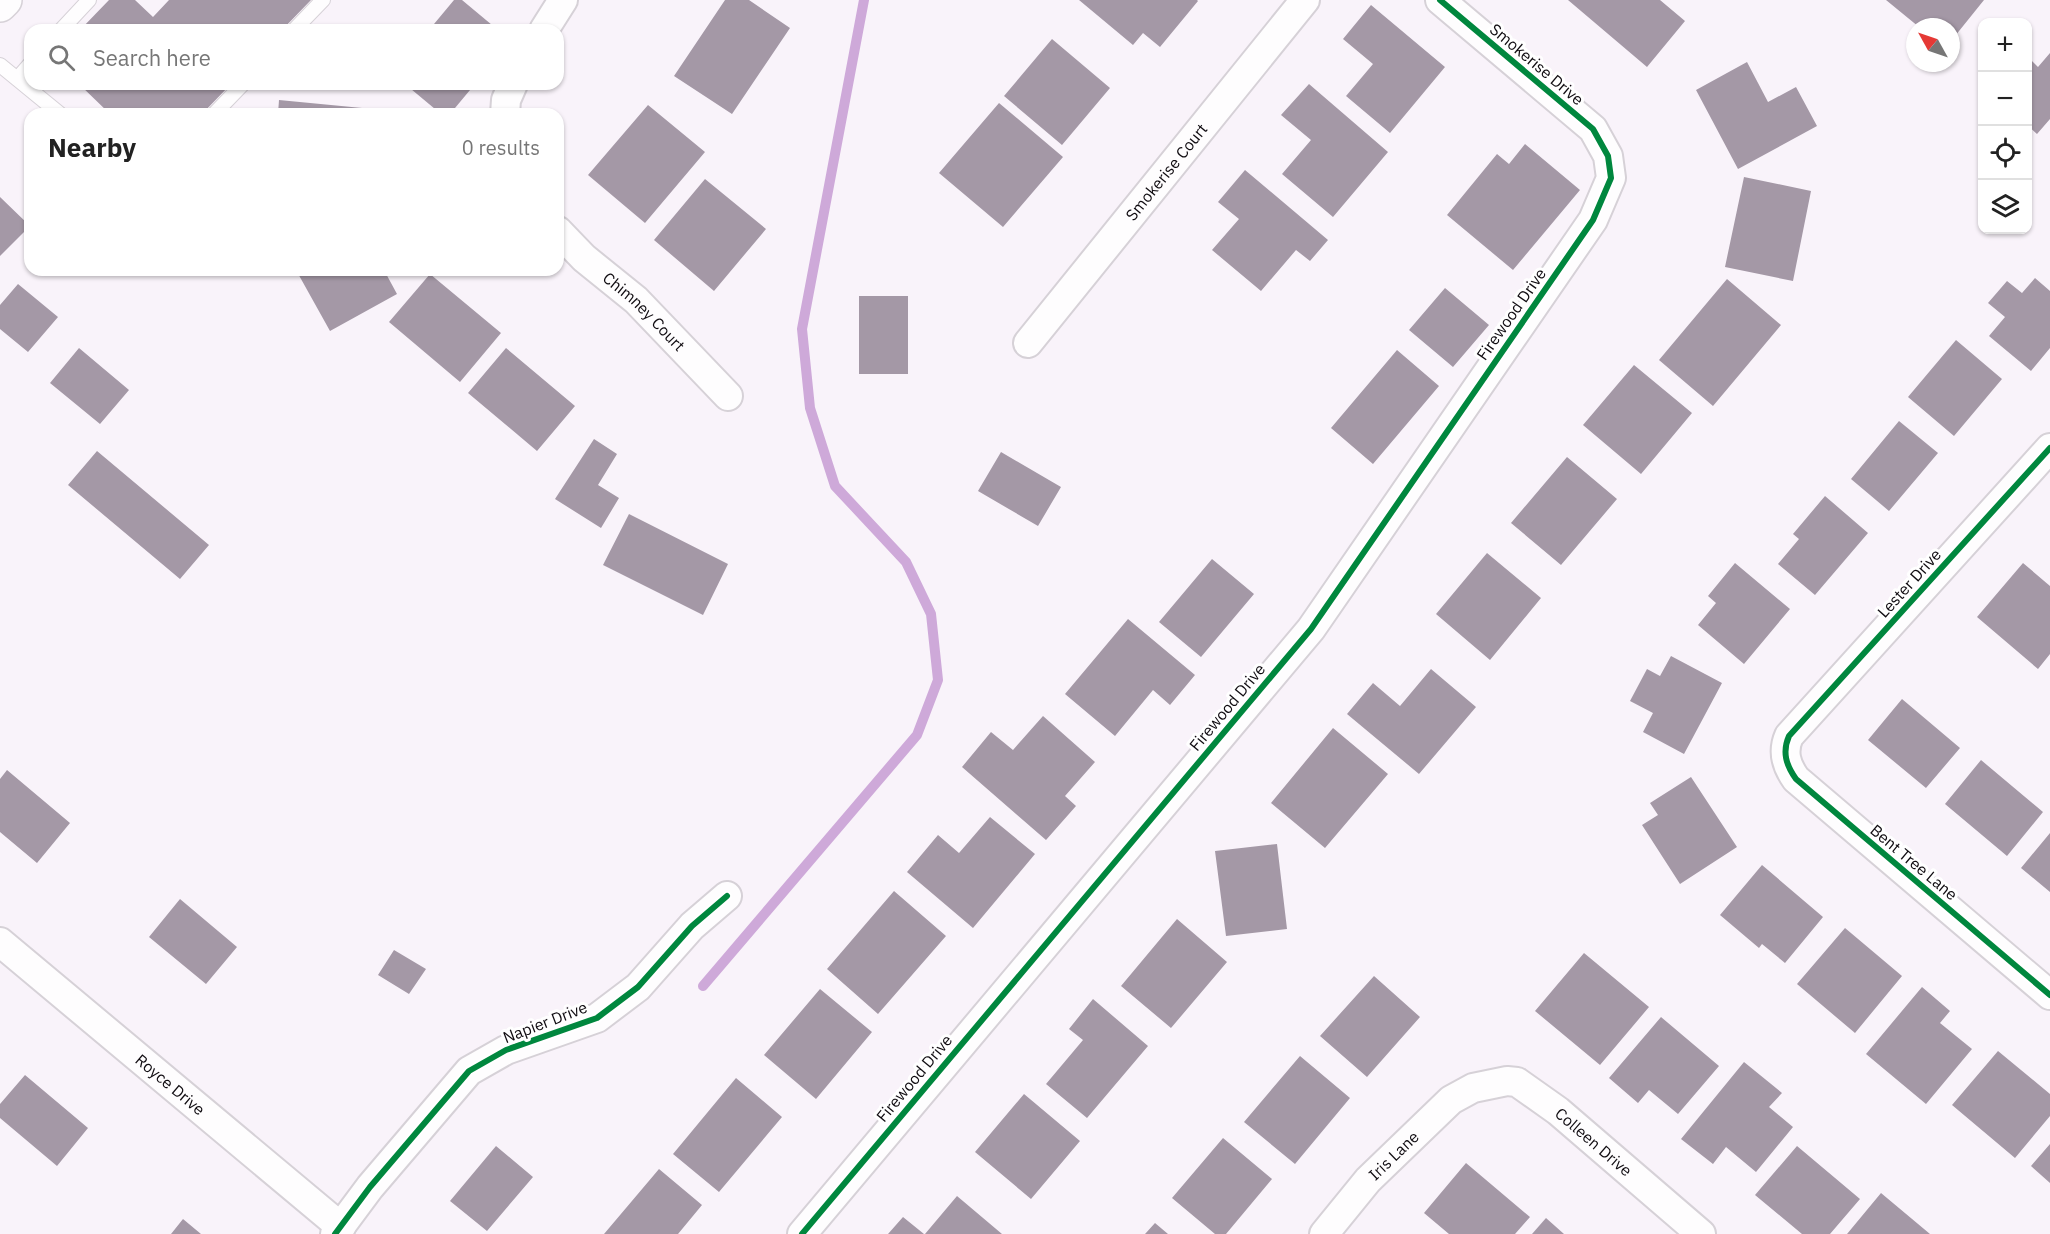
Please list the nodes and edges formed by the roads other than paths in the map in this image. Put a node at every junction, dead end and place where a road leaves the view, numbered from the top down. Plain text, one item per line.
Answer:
1 (5, 0) edge
2 (89, 0) edge
3 (322, 0) edge
4 (563, 0) edge
5 (1305, 0) edge
6 (1440, 0) edge
7 (0, 5) edge
8 (67, 24) edge
9 (300, 24) edge
10 (548, 24) edge
11 (0, 65) edge
12 (24, 71) edge
13 (17, 79) junction
14 (24, 85) edge
15 (31, 90) edge
16 (237, 90) edge
17 (510, 90) edge
18 (53, 108) edge
19 (220, 108) edge
20 (505, 108) edge
21 (1608, 156) joint
22 (564, 237) edge
23 (1028, 343) dead end
24 (728, 396) dead end
25 (2046, 460) edge
26 (1789, 736) joint
27 (727, 896) dead end
28 (0, 942) edge
29 (2050, 995) edge
30 (1473, 1088) joint
31 (338, 1231) edge
32 (802, 1234) edge
33 (1324, 1234) edge
34 (1701, 1234) edge

1 - 7 main road
2 - 8 lane
3 - 9 lane
4 - 10 street
5 - 23 street, Smokerise Court
6 - 21 street, Smokerise Drive
11 - 13 lane
12 - 13 lane
13 - 14 lane
15 - 18 lane
16 - 19 lane
17 - 20 street
21 - 32 street, Firewood Drive
22 - 24 street, Chimney Court
25 - 26 street, Lester Drive
26 - 29 street, Bent Tree Lane
27 - 31 street, Napier Drive
28 - 31 street, Royce Drive
30 - 33 street, Iris Lane
30 - 34 street, Colleen Drive

